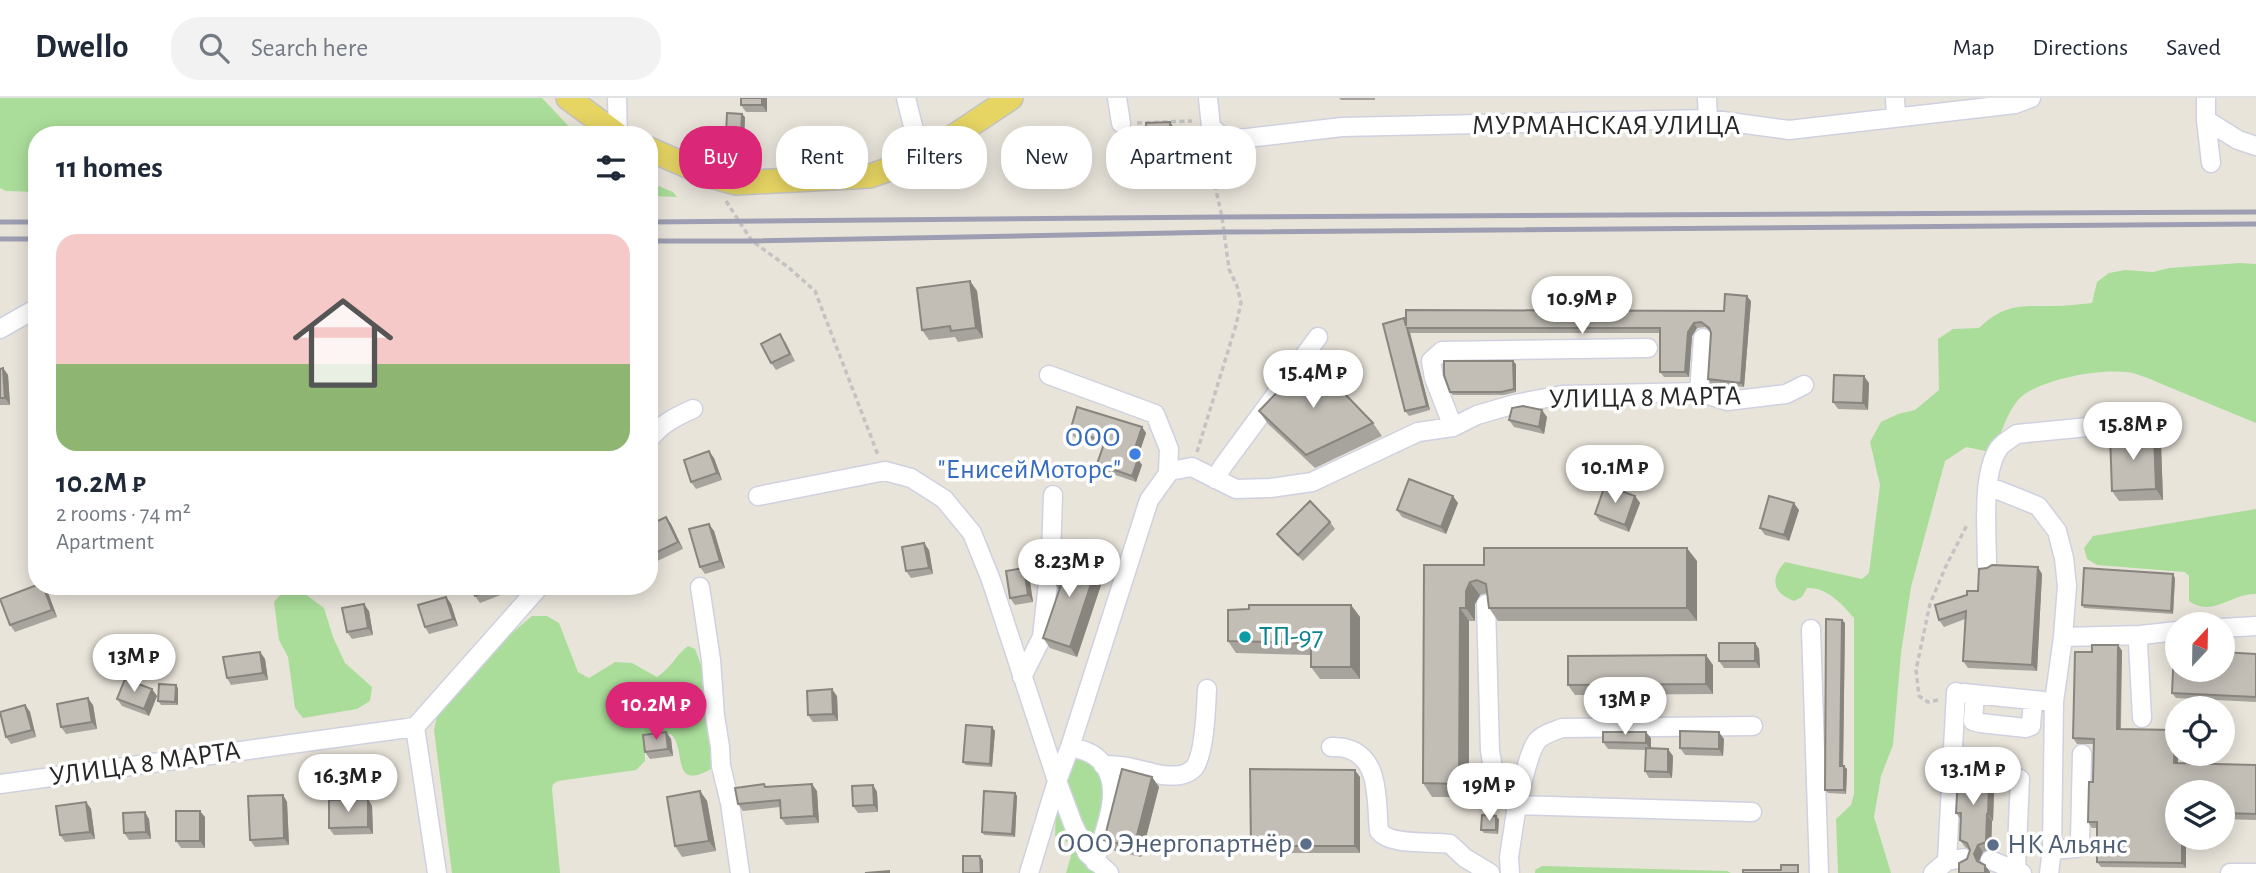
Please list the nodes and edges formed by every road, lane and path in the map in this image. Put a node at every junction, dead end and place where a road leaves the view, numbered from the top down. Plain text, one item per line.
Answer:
1 (568, 98) edge
2 (617, 98) edge
3 (906, 98) edge
4 (1011, 98) edge
5 (1117, 98) edge
6 (1208, 98) edge
7 (1707, 98) edge
8 (1895, 98) edge
9 (2031, 98) edge
10 (2206, 98) edge
11 (1896, 117) junction
12 (1708, 120) junction
13 (2206, 120) junction
14 (1121, 123) joint
15 (606, 126) edge
16 (618, 126) edge
17 (913, 126) edge
18 (969, 126) edge
19 (1197, 126) edge
20 (2256, 146) edge
21 (658, 153) edge
22 (679, 162) edge
23 (2211, 163) dead end
24 (882, 172) edge
25 (762, 182) edge
26 (718, 189) edge
27 (1216, 189) edge
28 (28, 313) edge
29 (0, 329) edge
30 (1318, 337) dead end
31 (1703, 338) dead end
32 (1648, 348) dead end
33 (1049, 375) dead end
34 (1804, 385) dead end
35 (1699, 392) junction
36 (693, 409) dead end
37 (2170, 423) dead end
38 (1453, 427) junction
39 (658, 430) edge
40 (1192, 467) junction
41 (885, 471) junction
42 (1170, 471) junction
43 (1215, 480) junction
44 (1988, 486) junction
45 (1053, 495) dead end
46 (758, 496) dead end
47 (1970, 520) dead end
48 (1987, 565) edge
49 (700, 587) dead end
50 (532, 595) edge
51 (1486, 604) edge
52 (2256, 626) edge
53 (2235, 627) edge
54 (1811, 629) dead end
55 (2165, 632) edge
56 (2141, 635) junction
57 (2063, 637) junction
58 (1022, 677) junction
59 (1208, 689) dead end
60 (1952, 694) junction
61 (1975, 694) junction
62 (2033, 700) junction
63 (2053, 702) junction
64 (2141, 718) dead end
65 (1753, 726) dead end
66 (415, 727) junction
67 (1070, 747) junction
68 (1331, 747) dead end
69 (2082, 754) dead end
70 (1103, 765) junction
71 (2020, 779) dead end
72 (1057, 781) junction
73 (0, 784) edge
74 (1517, 805) junction
75 (1752, 812) dead end
76 (2052, 850) junction
77 (1990, 860) dead end
78 (1102, 868) edge
79 (2019, 871) edge
80 (437, 873) edge
81 (740, 873) edge
82 (1029, 873) edge
83 (1490, 873) edge
84 (1510, 873) edge
85 (1819, 873) edge
86 (1933, 873) edge
87 (2049, 873) edge
88 (2230, 873) edge
89 (2256, 873) edge

1 - 15 main road
2 - 16 street
3 - 17 street
4 - 18 main road
5 - 14 street
6 - 12 street, МУРМАНСКАЯ УЛИЦА
7 - 12 street
8 - 11 street
9 - 11 street, МУРМАНСКАЯ УЛИЦА
10 - 13 street
11 - 12 street, МУРМАНСКАЯ УЛИЦА
13 - 20 street
13 - 23 street
14 - 19 path
21 - 22 main road
24 - 25 main road
26 - 41 path
27 - 40 path
28 - 29 street
30 - 43 street
31 - 35 street
32 - 38 street
33 - 42 street
34 - 35 street, УЛИЦА 8 МАРТА
35 - 38 street, УЛИЦА 8 МАРТА
36 - 39 street
37 - 44 street
38 - 43 street, УЛИЦА 8 МАРТА
40 - 42 street
40 - 43 street, УЛИЦА 8 МАРТА
41 - 46 street
41 - 58 street
42 - 67 street
44 - 48 street
44 - 57 street
45 - 58 street
47 - 60 path
49 - 81 street
50 - 66 street
51 - 74 street
52 - 53 street
54 - 85 street
55 - 56 street
56 - 57 street
56 - 64 street
57 - 63 street
58 - 72 street
59 - 70 street
60 - 61 street
60 - 86 street
61 - 62 street
61 - 62 street
62 - 63 street
63 - 76 street
65 - 74 street
66 - 73 street, УЛИЦА 8 МАРТА
66 - 80 street
67 - 70 street
67 - 72 street
68 - 83 street
69 - 76 street
70 - 78 street
71 - 79 street
72 - 78 street
72 - 82 street
74 - 75 street
74 - 84 street
76 - 87 street
77 - 79 street
88 - 89 street

